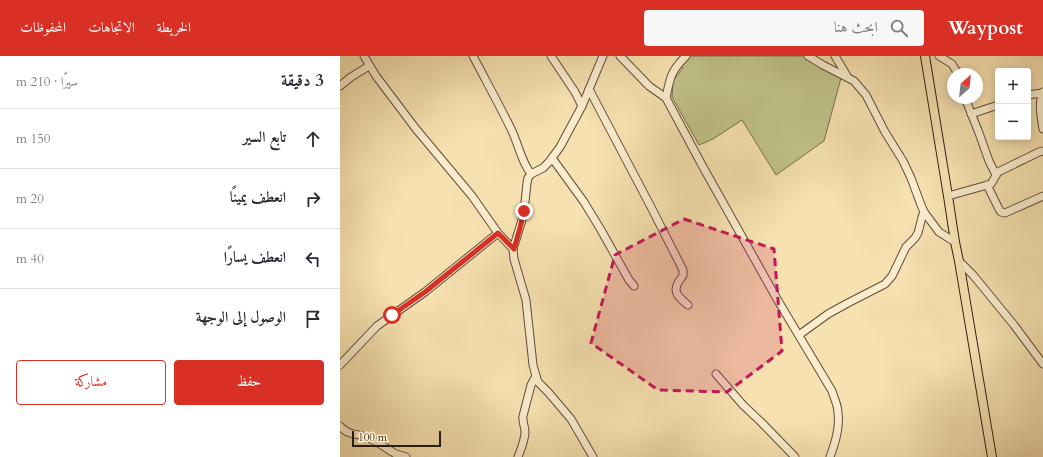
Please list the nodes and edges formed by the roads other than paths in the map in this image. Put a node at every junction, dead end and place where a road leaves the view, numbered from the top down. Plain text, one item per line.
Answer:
1 (364, 56) edge
2 (474, 56) edge
3 (551, 56) edge
4 (603, 56) edge
5 (620, 56) edge
6 (686, 56) edge
7 (808, 56) edge
8 (835, 56) edge
9 (924, 56) edge
10 (939, 56) edge
11 (369, 66) junction
12 (954, 68) edge
13 (848, 77) junction
14 (340, 86) edge
15 (589, 89) junction
16 (1043, 92) edge
17 (1031, 94) edge
18 (666, 98) junction
19 (968, 104) edge
20 (582, 106) junction
21 (995, 106) edge
22 (972, 114) junction
23 (1043, 129) edge
24 (1043, 151) edge
25 (552, 158) junction
26 (531, 174) junction
27 (996, 175) junction
28 (987, 185) junction
29 (948, 196) junction
30 (1043, 196) edge
31 (924, 212) junction
32 (498, 233) junction
33 (955, 242) junction
34 (514, 249) junction
35 (959, 262) junction
36 (634, 286) dead end
37 (688, 305) dead end
38 (799, 334) junction
39 (1043, 363) edge
40 (340, 365) edge
41 (716, 374) dead end
42 (536, 376) junction
43 (340, 426) edge
44 (406, 457) edge
45 (518, 457) edge
46 (593, 457) edge
47 (795, 457) edge
48 (830, 457) edge
49 (992, 457) edge

1 - 11 street
2 - 26 street
3 - 20 street
4 - 15 street
5 - 18 street
6 - 18 street
7 - 13 street
8 - 13 street
9 - 29 main road
10 - 12 street
11 - 14 street
11 - 32 street
13 - 31 street
15 - 20 street
15 - 37 street
16 - 17 street
16 - 23 street
18 - 38 street
19 - 22 street
20 - 25 street
21 - 22 street
22 - 27 street
24 - 27 street
25 - 26 street
25 - 36 street
26 - 34 street
27 - 28 street
28 - 29 street
28 - 30 street
29 - 33 main road
31 - 33 street
31 - 38 street
32 - 34 street
32 - 40 street
33 - 35 main road
34 - 42 street
35 - 39 street
35 - 49 main road
38 - 48 street
41 - 47 street
42 - 45 street
42 - 46 street
43 - 44 street

